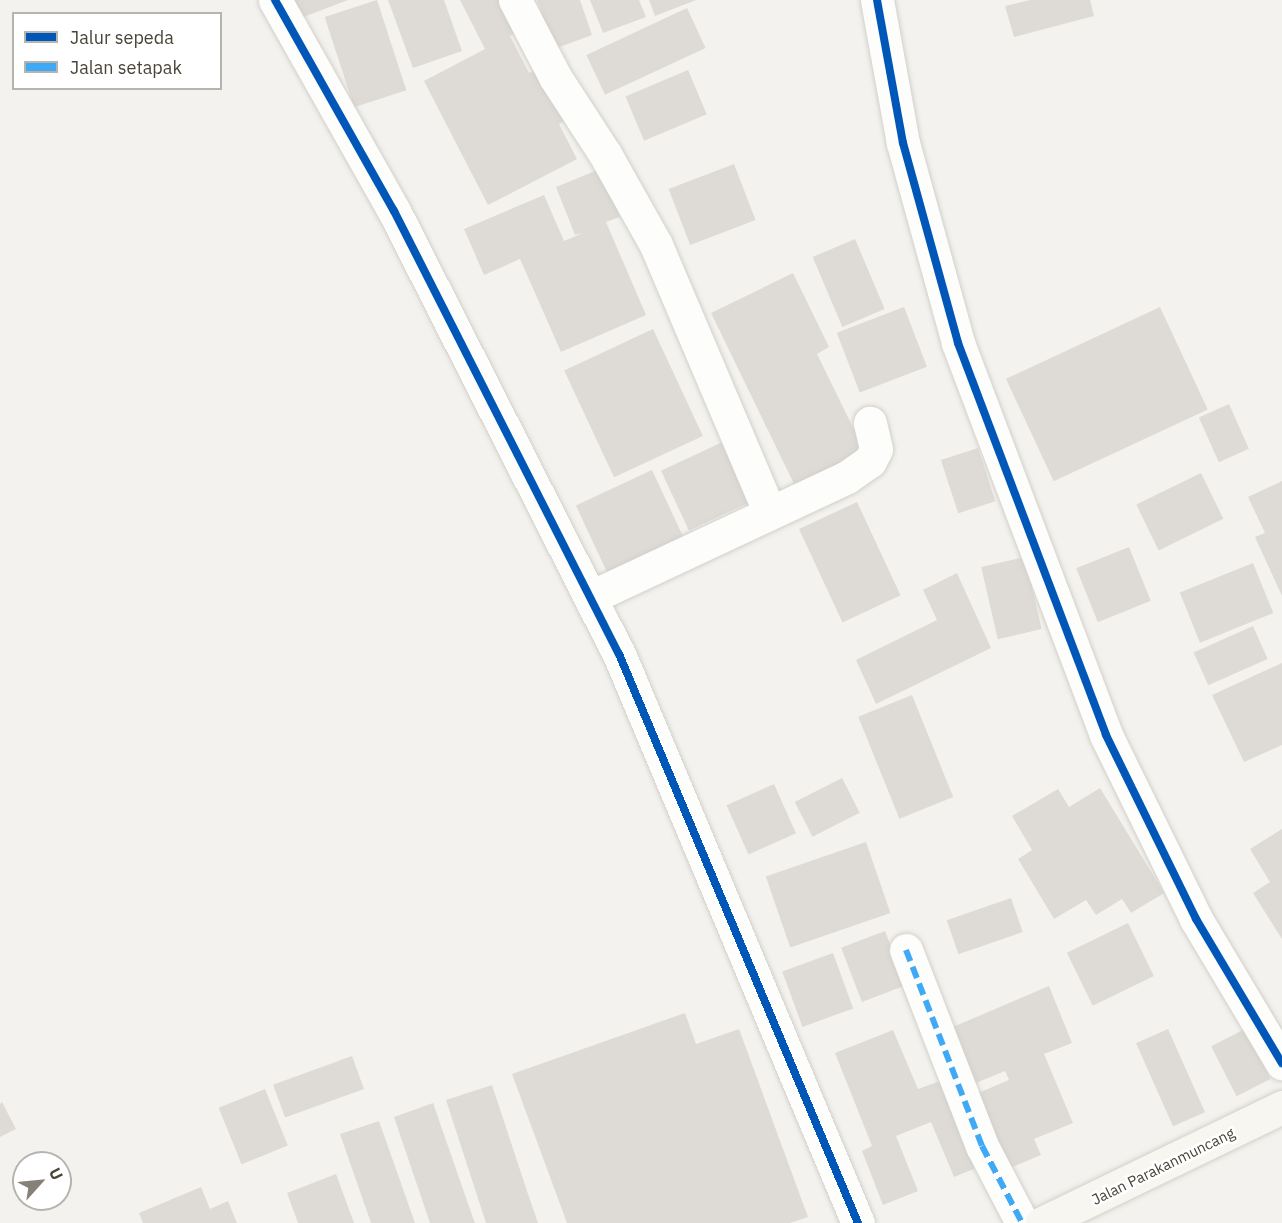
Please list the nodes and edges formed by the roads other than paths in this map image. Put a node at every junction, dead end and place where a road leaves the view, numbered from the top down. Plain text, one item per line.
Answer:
1 (275, 0) edge
2 (515, 0) edge
3 (877, 0) edge
4 (870, 423) dead end
5 (770, 513) junction
6 (591, 597) junction
7 (906, 950) dead end
8 (1282, 1063) edge
9 (1282, 1107) edge
10 (858, 1223) edge
11 (1022, 1223) edge
12 (1042, 1223) edge

1 - 6 street
2 - 5 street
3 - 8 street
4 - 5 street
5 - 6 street
6 - 10 street
7 - 11 street
9 - 12 main road, Jalan Parakanmuncang

